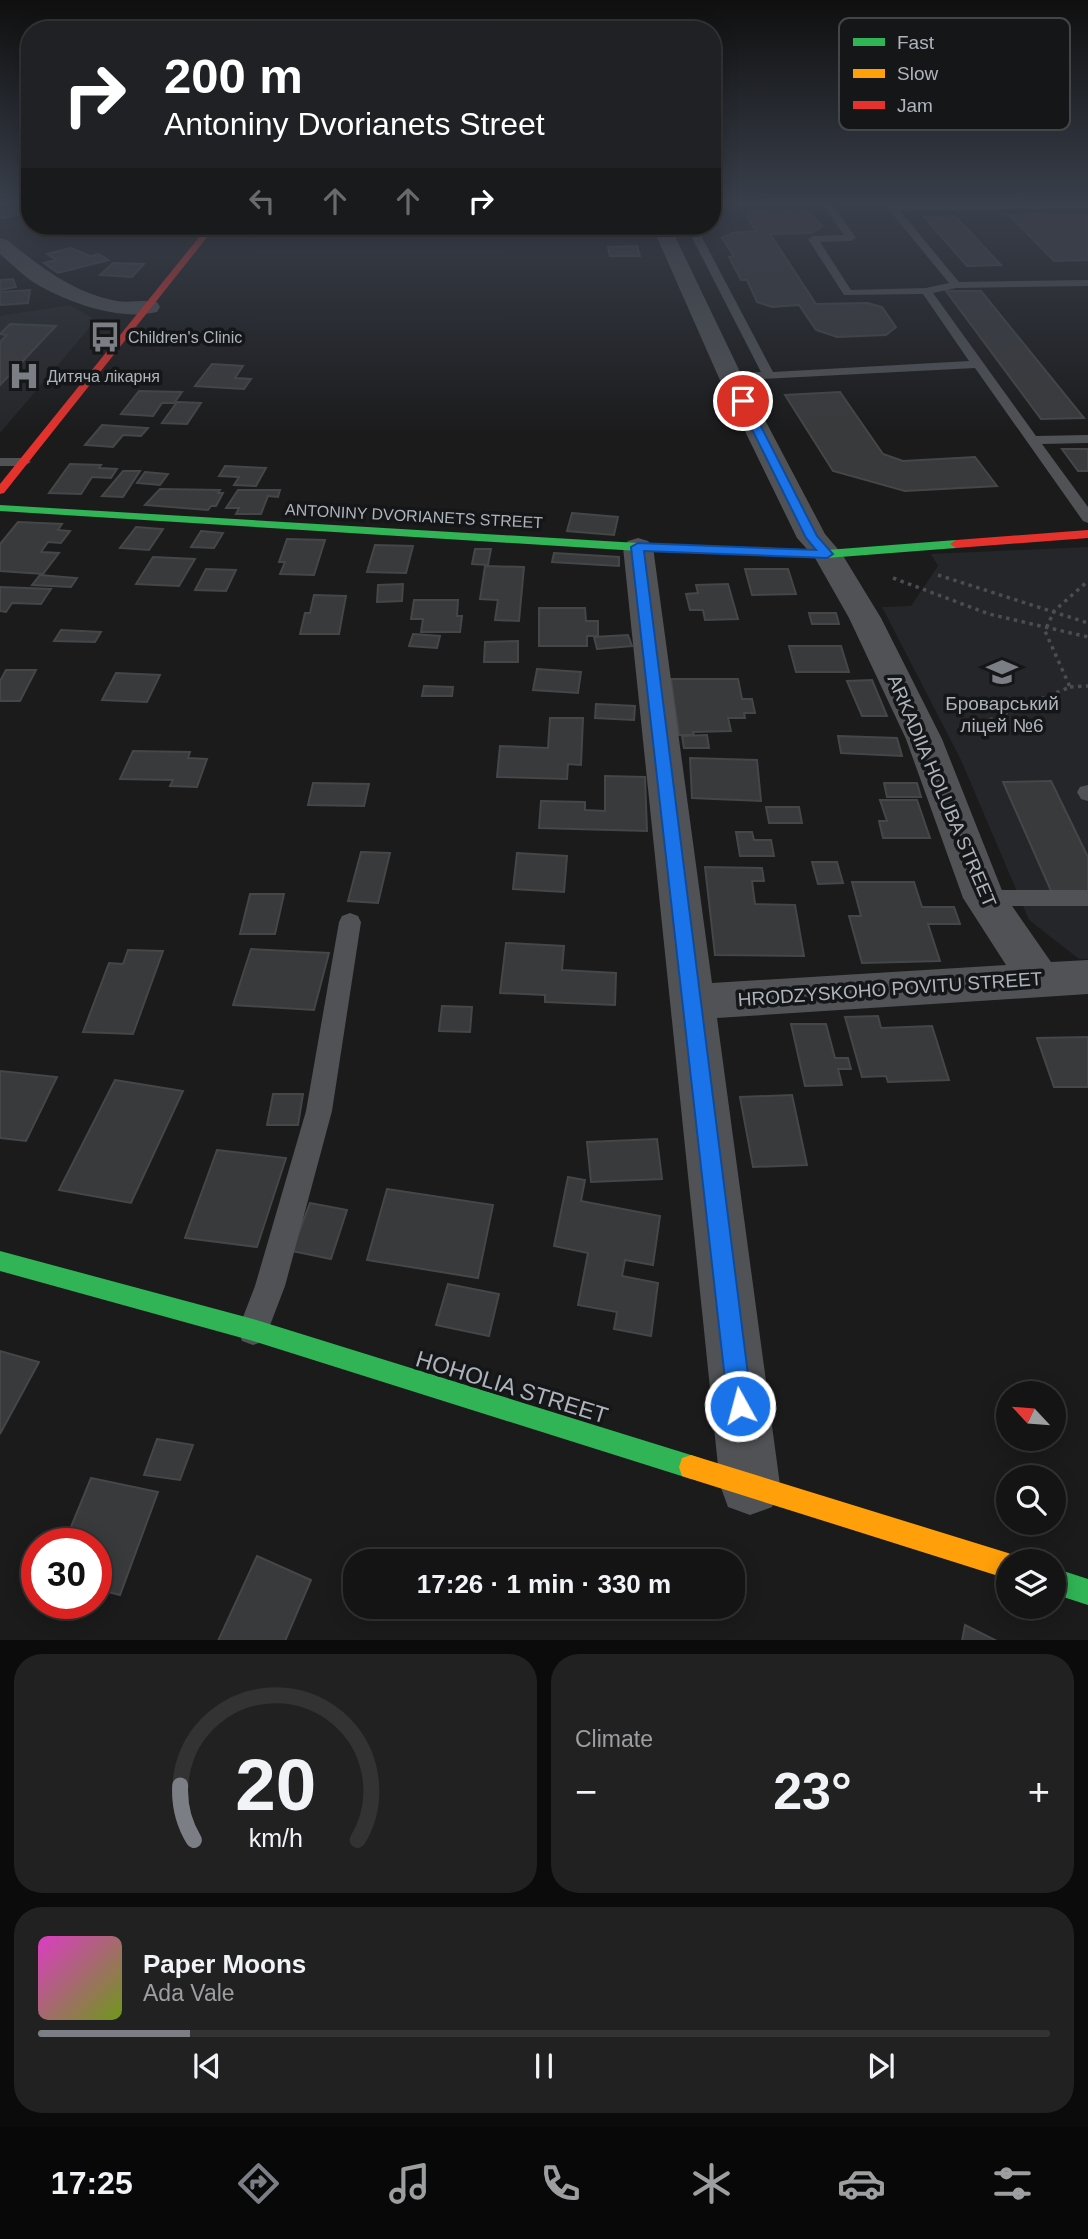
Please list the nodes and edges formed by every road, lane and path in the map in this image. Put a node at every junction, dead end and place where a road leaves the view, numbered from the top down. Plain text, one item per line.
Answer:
1 (45, 280) edge
2 (170, 280) edge
3 (700, 280) edge
4 (704, 280) edge
5 (839, 280) edge
6 (951, 280) edge
7 (1088, 283) edge
8 (956, 285) junction
9 (926, 291) junction
10 (149, 307) junction
11 (978, 364) junction
12 (769, 376) junction
13 (731, 378) junction
14 (1088, 439) edge
15 (1032, 440) junction
16 (24, 462) junction
17 (0, 463) edge
18 (0, 491) edge
19 (0, 508) edge
20 (1088, 518) edge
21 (1088, 534) edge
22 (638, 547) junction
23 (827, 554) junction
24 (884, 573) dead end
25 (933, 573) dead end
26 (1088, 581) edge
27 (1054, 611) junction
28 (1088, 623) edge
29 (1045, 631) junction
30 (1088, 637) edge
31 (1070, 687) junction
32 (1088, 687) edge
33 (924, 739) junction
34 (984, 898) junction
35 (1088, 898) edge
36 (351, 922) dead end
37 (1088, 977) edge
38 (1039, 979) junction
39 (693, 1002) junction
40 (0, 1261) edge
41 (253, 1330) junction
42 (750, 1485) junction
43 (996, 1562) edge
44 (1066, 1585) edge
45 (1088, 1592) edge

1 - 10 street
2 - 10 street
3 - 13 street, ARKADIIA HOLUBA STREET
4 - 12 lane
5 - 9 lane
6 - 8 lane
7 - 8 lane
8 - 9 lane
9 - 11 lane
10 - 16 street
11 - 12 lane
11 - 15 lane
12 - 13 lane
13 - 23 street, ARKADIIA HOLUBA STREET
14 - 15 lane
15 - 20 lane
16 - 17 lane
16 - 18 street
19 - 22 street, ANTONINY DVORIANETS STREET
21 - 23 street, ANTONINY DVORIANETS STREET
22 - 23 street, ANTONINY DVORIANETS STREET
22 - 39 street
23 - 33 street, ARKADIIA HOLUBA STREET
24 - 29 path
25 - 27 path
26 - 27 path
27 - 28 path
27 - 29 path
29 - 30 path
29 - 31 path
31 - 32 path
31 - 33 path
33 - 34 street, ARKADIIA HOLUBA STREET
34 - 35 lane
34 - 38 street, ARKADIIA HOLUBA STREET
36 - 41 lane
37 - 38 street, HRODZYSKOHO POVITU STREET
38 - 39 street, HRODZYSKOHO POVITU STREET
39 - 42 street
40 - 41 street, HOHOLIA STREET
41 - 42 street, HOHOLIA STREET
42 - 43 street, HOHOLIA STREET
44 - 45 street

